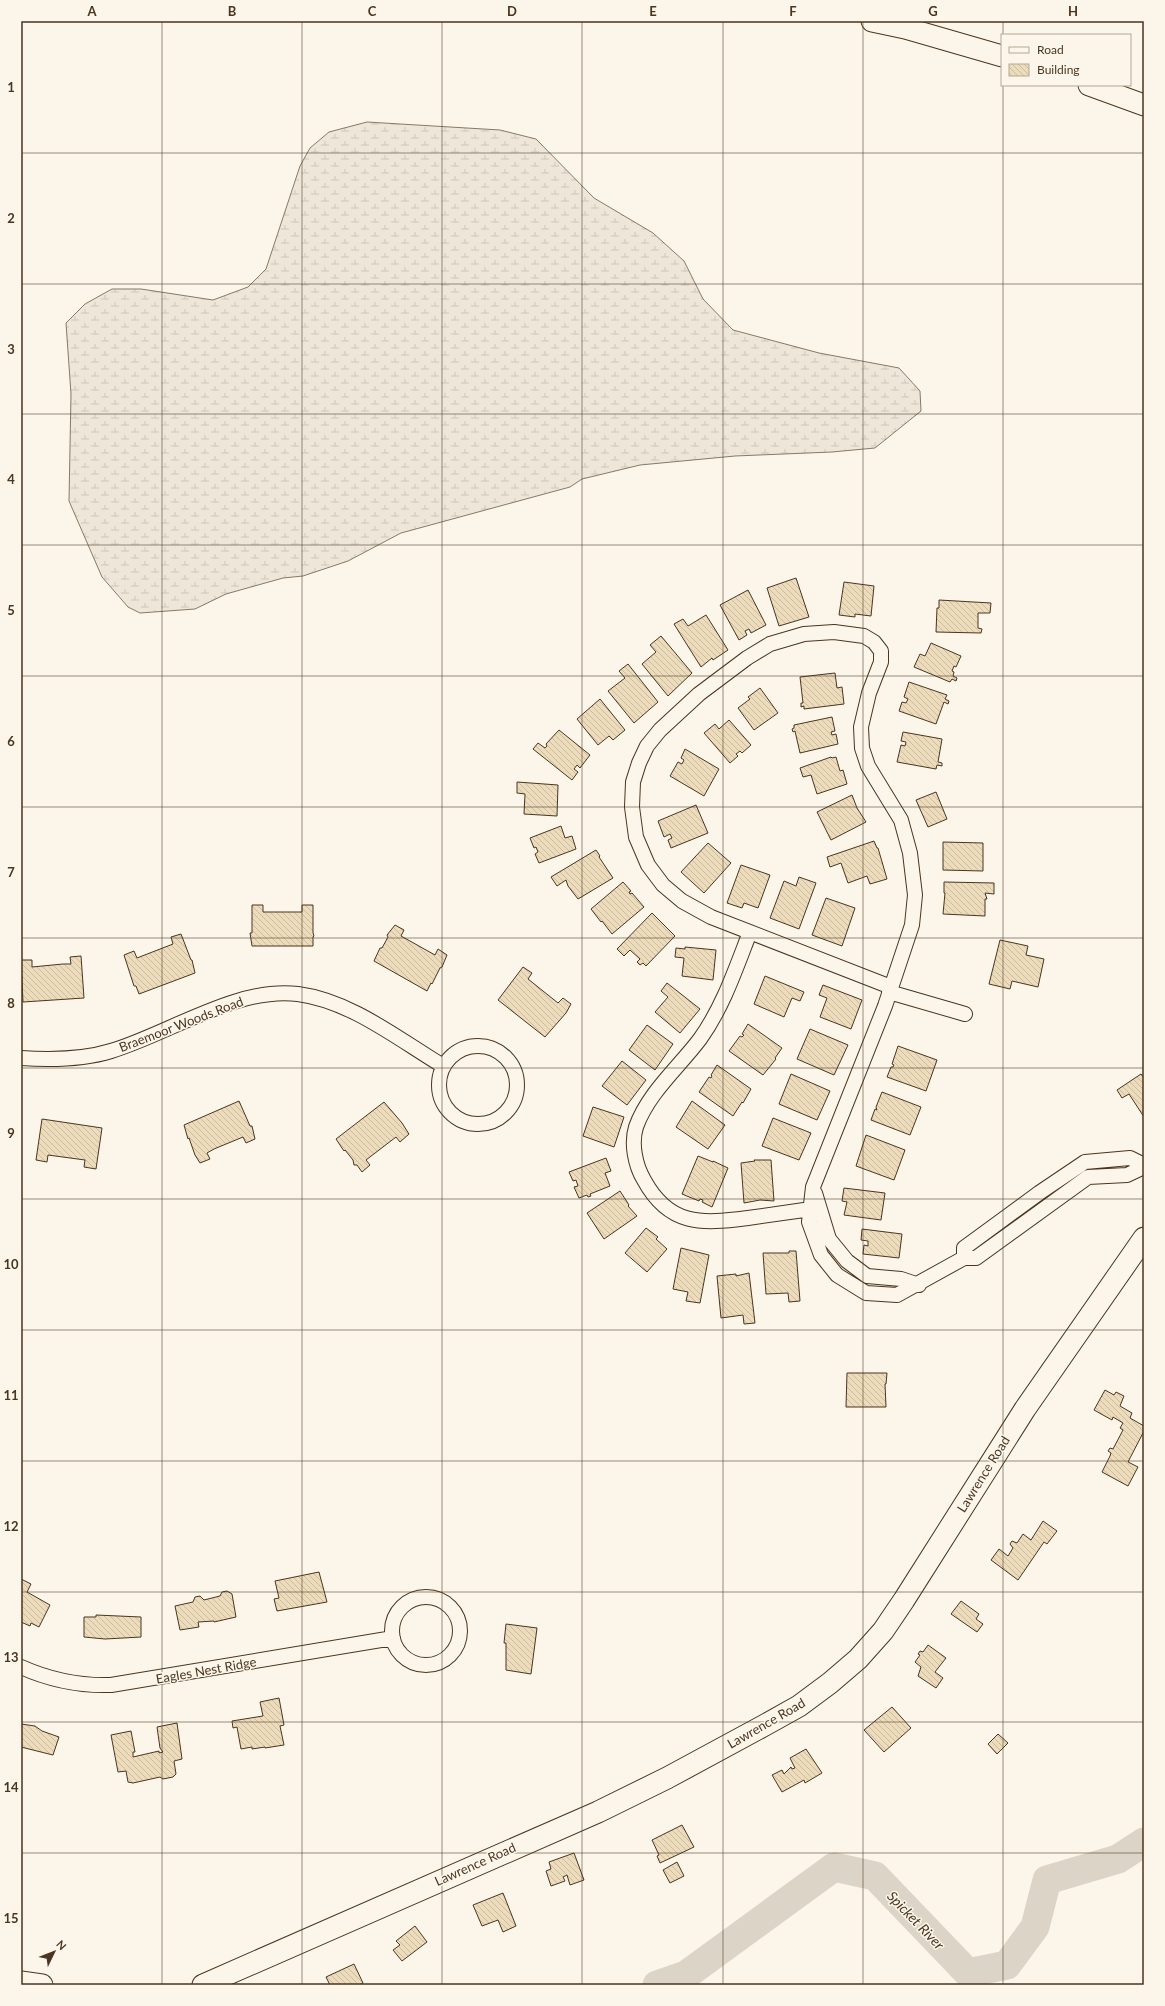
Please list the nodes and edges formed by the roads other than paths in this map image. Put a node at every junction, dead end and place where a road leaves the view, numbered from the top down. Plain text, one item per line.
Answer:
1 (872, 21) edge
2 (1001, 56) edge
3 (1092, 86) edge
4 (1144, 106) edge
5 (750, 932) junction
6 (890, 990) junction
7 (965, 1014) dead end
8 (21, 1058) edge
9 (443, 1066) junction
10 (1144, 1166) edge
11 (813, 1187) junction
12 (811, 1209) junction
13 (1144, 1240) edge
14 (918, 1284) junction
15 (393, 1638) junction
16 (21, 1667) edge
17 (21, 1982) edge
18 (42, 1985) edge
19 (203, 1985) edge

1 - 2 street
3 - 4 street
5 - 6 street
5 - 6 street
5 - 12 street
6 - 7 street
6 - 11 street
8 - 9 street, Braemoor Woods Road
9 - 9 street
10 - 14 street
11 - 12 street
11 - 14 street
12 - 14 street
13 - 19 street, Lawrence Road
15 - 15 street
15 - 16 street, Eagles Nest Ridge
17 - 18 street

